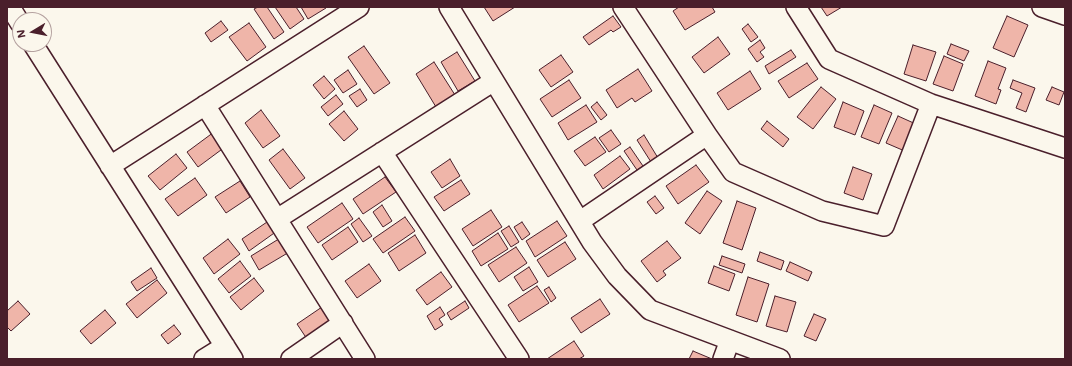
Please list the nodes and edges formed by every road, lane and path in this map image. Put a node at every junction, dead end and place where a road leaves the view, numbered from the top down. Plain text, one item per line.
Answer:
1 (359, 7) edge
2 (449, 7) edge
3 (796, 7) edge
4 (1042, 7) edge
5 (627, 8) edge
6 (1065, 15) edge
7 (38, 52) edge
8 (494, 80) junction
9 (932, 104) junction
10 (205, 106) junction
11 (707, 135) junction
12 (1065, 148) edge
13 (382, 152) junction
14 (110, 166) junction
15 (277, 219) junction
16 (580, 221) junction
17 (343, 323) junction
18 (730, 340) junction
19 (229, 352) edge
20 (204, 359) edge
21 (291, 359) edge
22 (365, 359) edge
23 (519, 359) edge
24 (723, 359) edge
25 (780, 359) edge

1 - 10 street
2 - 8 street
3 - 9 street
4 - 6 street
5 - 11 street
7 - 14 street
8 - 13 street
8 - 16 street
9 - 11 street
9 - 12 street
10 - 14 street
10 - 15 street
11 - 16 street
13 - 15 street
13 - 23 street
14 - 19 street
15 - 17 street
16 - 18 street
17 - 21 street
17 - 22 street
18 - 24 street
18 - 25 street
19 - 20 street

